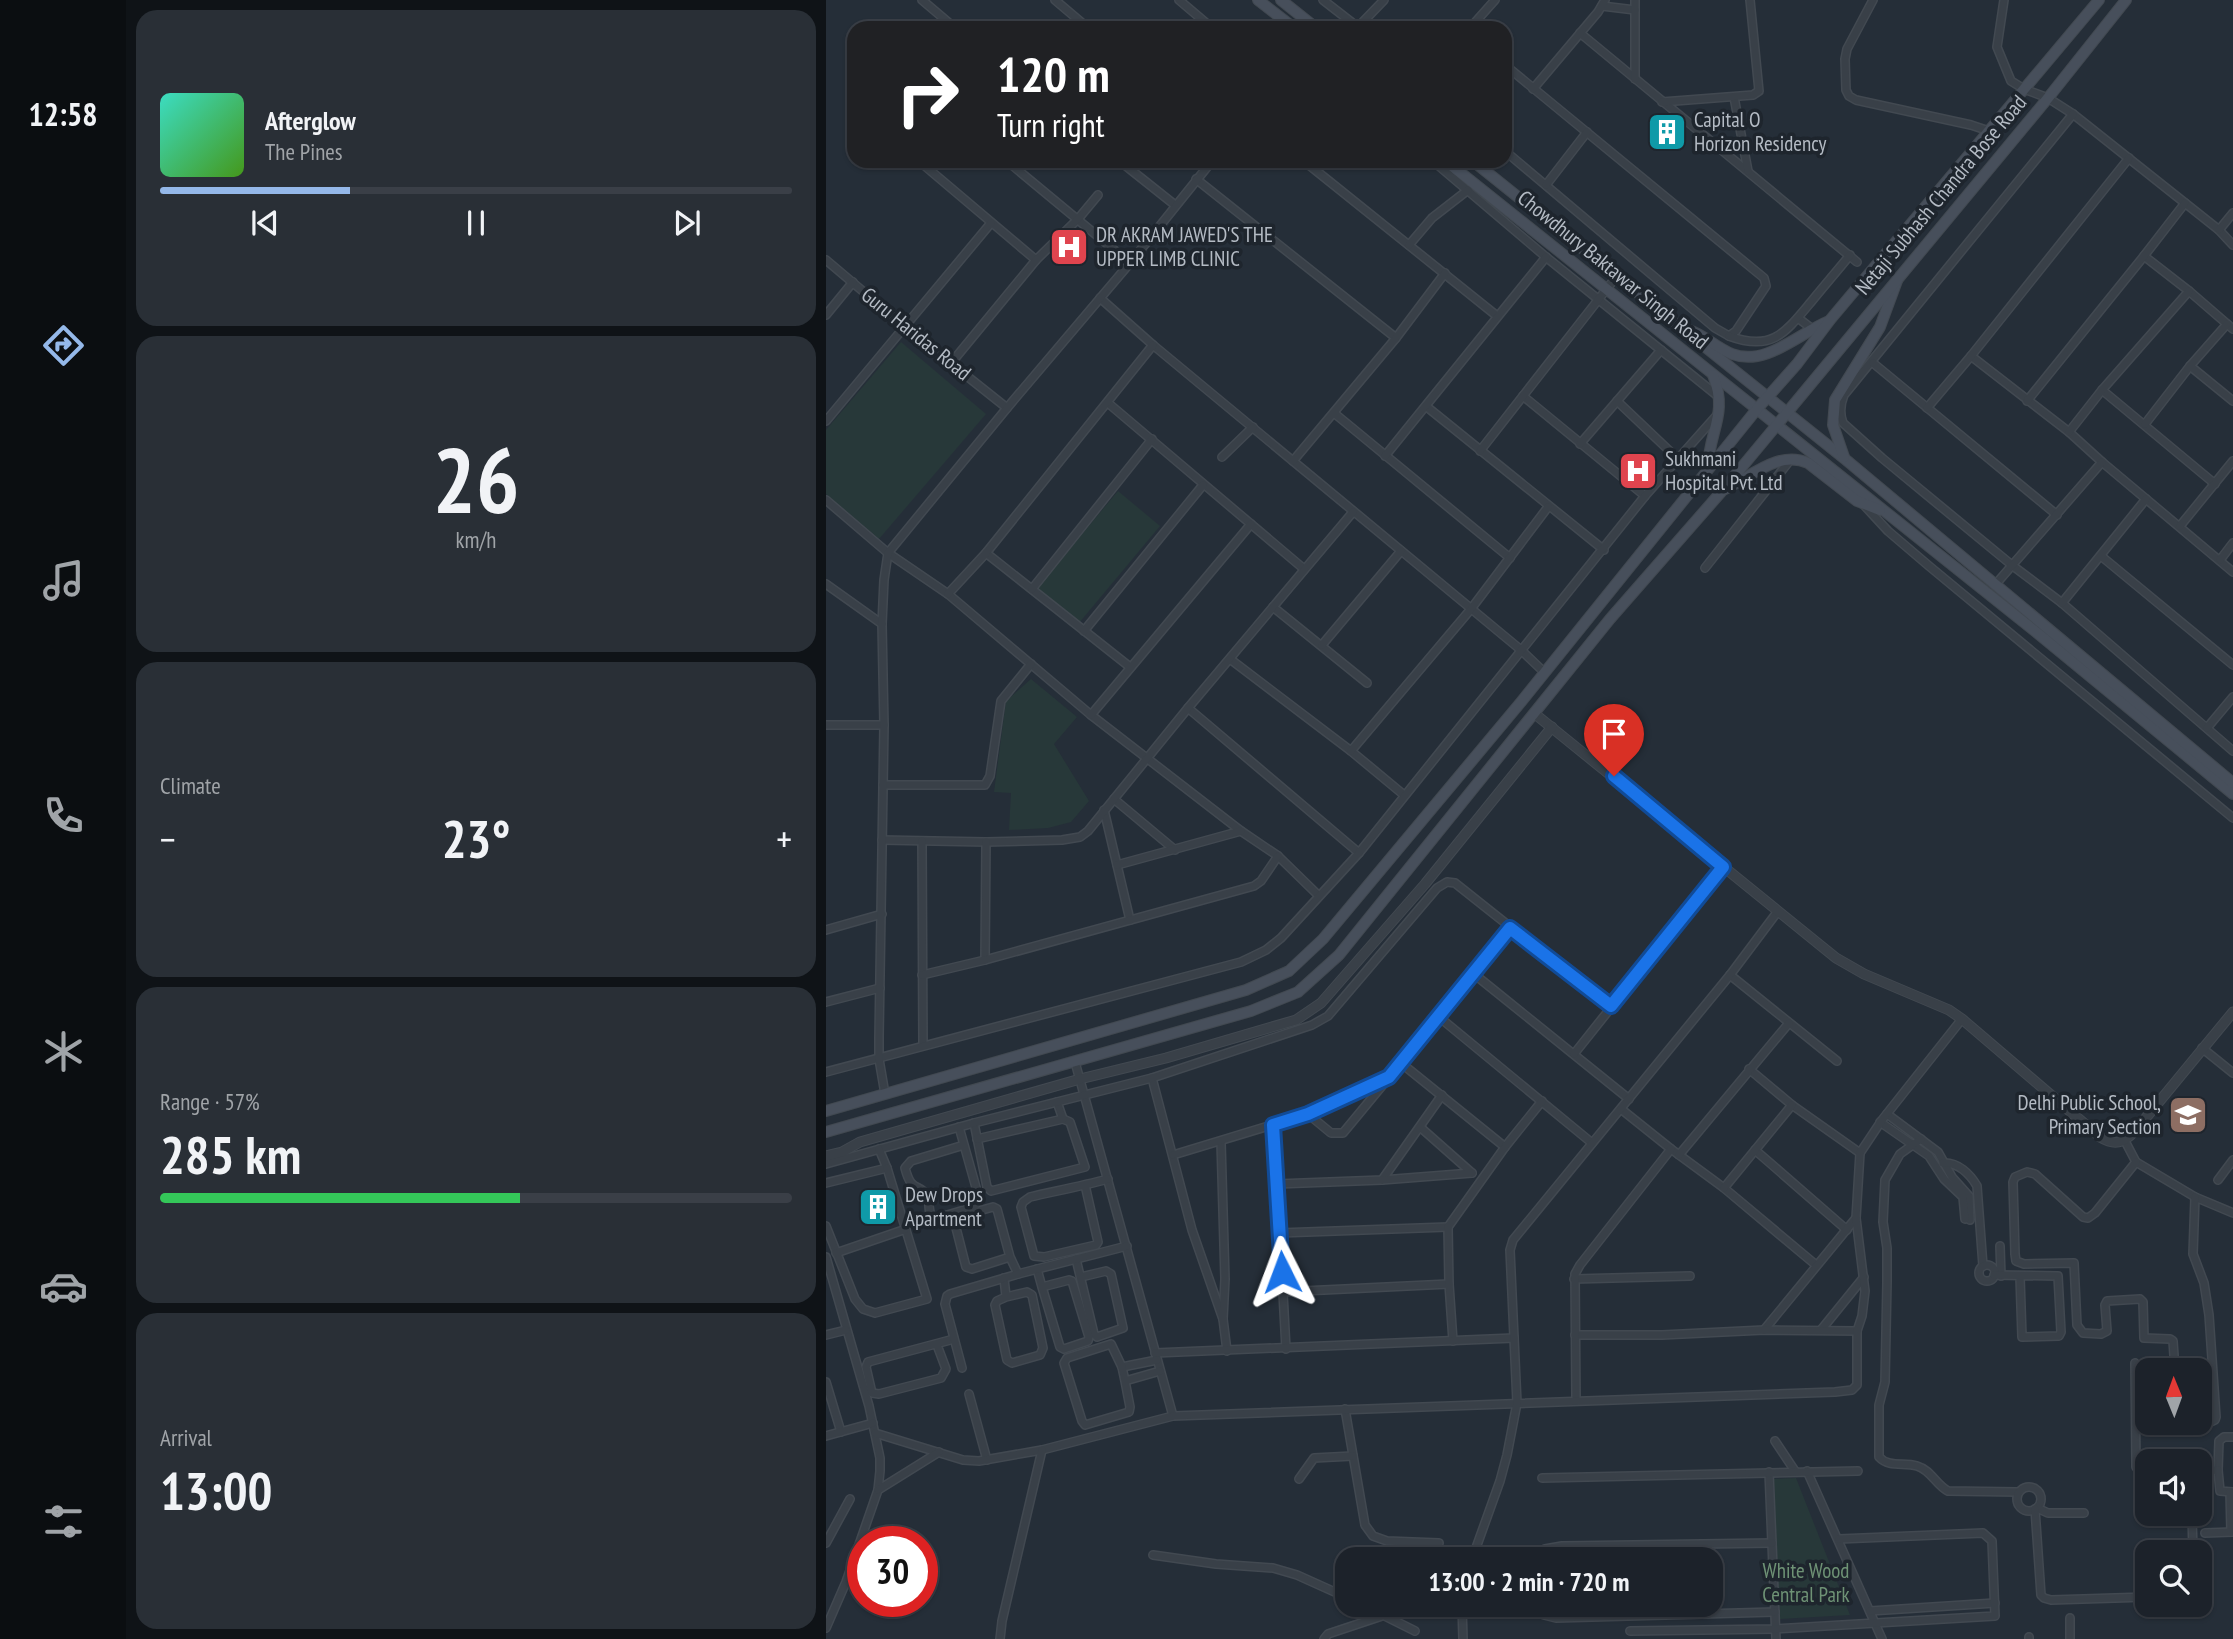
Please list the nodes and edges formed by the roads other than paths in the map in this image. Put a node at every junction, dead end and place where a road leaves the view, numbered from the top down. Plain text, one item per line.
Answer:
1 (922, 0) edge
2 (1055, 0) edge
3 (1179, 0) edge
4 (1258, 0) edge
5 (1281, 0) edge
6 (1323, 0) edge
7 (1384, 0) edge
8 (1495, 0) edge
9 (1635, 0) edge
10 (1750, 0) edge
11 (1873, 0) edge
12 (2004, 0) edge
13 (2099, 0) edge
14 (2126, 0) edge
15 (1604, 3) edge
16 (1635, 10) junction
17 (947, 21) edge
18 (1080, 21) edge
19 (1204, 21) edge
20 (1285, 21) edge
21 (1307, 21) edge
22 (1350, 21) edge
23 (1365, 21) edge
24 (1476, 21) edge
25 (1580, 33) junction
26 (1512, 71) edge
27 (1635, 79) junction
28 (1533, 89) junction
29 (2024, 89) junction
30 (1734, 97) junction
31 (2048, 98) junction
32 (1661, 102) junction
33 (2073, 114) junction
34 (1989, 131) junction
35 (1587, 132) junction
36 (1512, 157) edge
37 (2129, 158) junction
38 (927, 168) edge
39 (1016, 168) edge
40 (1129, 168) edge
41 (1206, 168) edge
42 (1313, 168) edge
43 (1441, 168) edge
44 (1455, 168) edge
45 (1482, 168) edge
46 (1748, 172) junction
47 (1196, 179) junction
48 (1546, 185) junction
49 (1468, 190) junction
50 (1098, 195) dead end
51 (2185, 203) junction
52 (1175, 205) junction
53 (2233, 213) edge
54 (1078, 219) junction
55 (991, 223) junction
56 (2219, 230) junction
57 (1409, 245) junction
58 (2233, 245) edge
59 (1850, 255) junction
60 (2144, 256) junction
61 (1546, 257) junction
62 (826, 260) edge
63 (1036, 260) junction
64 (1857, 262) dead end
65 (1130, 263) junction
66 (1444, 273) junction
67 (1898, 276) junction
68 (1616, 277) junction
69 (853, 282) junction
70 (1607, 290) junction
71 (2189, 290) junction
72 (1100, 298) junction
73 (1599, 299) junction
74 (826, 315) edge
75 (1497, 316) junction
76 (1798, 318) junction
77 (1830, 320) junction
78 (904, 326) junction
79 (2230, 326) edge
80 (1681, 328) junction
81 (1811, 328) junction
82 (1729, 336) junction
83 (1396, 338) junction
84 (1153, 345) junction
85 (1661, 350) junction
86 (1970, 356) junction
87 (952, 362) junction
88 (1872, 363) junction
89 (2190, 366) junction
90 (1713, 375) junction
91 (2102, 390) junction
92 (1523, 396) junction
93 (1720, 397) junction
94 (1767, 398) junction
95 (1617, 401) junction
96 (2027, 401) junction
97 (2233, 401) edge
98 (1108, 403) junction
99 (1427, 407) junction
100 (1007, 408) junction
101 (1927, 408) junction
102 (1757, 409) junction
103 (1720, 411) junction
104 (1334, 412) junction
105 (1785, 413) junction
106 (826, 421) edge
107 (2145, 424) junction
108 (1775, 425) junction
109 (1252, 427) junction
110 (2069, 432) junction
111 (1152, 439) junction
112 (1580, 444) junction
113 (1480, 451) junction
114 (1385, 456) junction
115 (1222, 457) dead end
116 (1791, 458) junction
117 (1678, 459) junction
118 (1845, 460) junction
119 (1293, 461) junction
120 (2233, 461) edge
121 (2102, 462) junction
122 (1708, 470) junction
123 (2214, 484) junction
124 (1203, 485) junction
125 (1722, 491) junction
126 (1645, 496) junction
127 (2147, 499) junction
128 (826, 500) edge
129 (1863, 505) junction
130 (1548, 507) junction
131 (1353, 512) junction
132 (1887, 512) junction
133 (2057, 515) junction
134 (1251, 524) junction
135 (2180, 526) junction
136 (2233, 543) edge
137 (1604, 550) junction
138 (1401, 551) junction
139 (888, 553) junction
140 (986, 553) junction
141 (2101, 556) junction
142 (1510, 558) junction
143 (2220, 559) junction
144 (2013, 566) junction
145 (1705, 568) dead end
146 (1304, 569) junction
147 (2233, 572) edge
148 (826, 584) edge
149 (1995, 585) junction
150 (1032, 589) junction
151 (948, 594) junction
152 (2062, 603) junction
153 (1273, 607) junction
154 (1597, 608) junction
155 (1471, 609) junction
156 (1610, 618) junction
157 (882, 624) junction
158 (1582, 626) junction
159 (1084, 631) junction
160 (1595, 637) junction
161 (1322, 645) junction
162 (1521, 650) junction
163 (1230, 659) junction
164 (1031, 664) junction
165 (2233, 665) edge
166 (1130, 667) junction
167 (1544, 672) junction
168 (1367, 683) dead end
169 (2233, 697) edge
170 (1188, 708) junction
171 (1535, 714) junction
172 (1091, 715) junction
173 (826, 725) edge
174 (884, 725) junction
175 (1552, 727) junction
176 (2207, 728) junction
177 (1351, 751) junction
178 (2233, 751) edge
179 (1147, 758) junction
180 (2233, 783) edge
181 (883, 785) junction
182 (2233, 794) edge
183 (1404, 795) junction
184 (1114, 799) junction
185 (1104, 810) junction
186 (2233, 818) edge
187 (1422, 821) junction
188 (1241, 831) junction
189 (1437, 834) junction
190 (882, 840) junction
191 (922, 841) junction
192 (986, 842) junction
193 (1175, 850) junction
194 (1359, 853) junction
195 (1278, 856) junction
196 (1117, 865) junction
197 (1723, 867) junction
198 (1318, 895) junction
199 (1778, 911) junction
200 (882, 914) junction
201 (1130, 920) junction
202 (1510, 928) junction
203 (826, 930) edge
204 (985, 960) junction
205 (1474, 974) junction
206 (922, 975) junction
207 (1730, 975) junction
208 (880, 988) junction
209 (826, 1002) edge
210 (1611, 1006) junction
211 (2233, 1012) edge
212 (1439, 1017) junction
213 (1962, 1019) junction
214 (1789, 1023) junction
215 (923, 1045) junction
216 (2202, 1048) junction
217 (1574, 1054) junction
218 (879, 1059) junction
219 (1837, 1061) dead end
220 (1075, 1062) junction
221 (1401, 1063) junction
222 (1749, 1069) junction
223 (826, 1072) edge
224 (2233, 1073) edge
225 (1389, 1077) junction
226 (1152, 1078) junction
227 (1080, 1079) junction
228 (885, 1094) junction
229 (1442, 1095) junction
230 (1084, 1096) junction
231 (1629, 1099) junction
232 (1542, 1101) junction
233 (1057, 1102) junction
234 (1792, 1105) junction
235 (1621, 1108) junction
236 (826, 1111) edge
237 (1308, 1114) junction
238 (1887, 1114) junction
239 (1063, 1119) junction
240 (1880, 1122) junction
241 (974, 1123) junction
242 (1273, 1125) junction
243 (1420, 1126) junction
244 (959, 1127) junction
245 (826, 1132) edge
246 (977, 1139) junction
247 (1921, 1139) junction
248 (2125, 1141) junction
249 (1221, 1142) junction
250 (1592, 1143) junction
251 (964, 1145) junction
252 (1913, 1145) junction
253 (1505, 1147) junction
254 (879, 1149) junction
255 (1671, 1149) junction
256 (1755, 1150) junction
257 (1860, 1153) junction
258 (1172, 1155) junction
259 (1679, 1155) junction
260 (826, 1156) edge
261 (2233, 1160) edge
262 (2136, 1162) junction
263 (1945, 1163) junction
264 (826, 1164) edge
265 (1936, 1165) junction
266 (887, 1168) junction
267 (1472, 1173) junction
268 (1108, 1179) junction
269 (1382, 1180) junction
270 (1482, 1180) junction
271 (2218, 1180) dead end
272 (826, 1183) edge
273 (1277, 1184) junction
274 (1085, 1185) junction
275 (1724, 1188) junction
276 (2195, 1197) junction
277 (2233, 1213) edge
278 (1856, 1218) junction
279 (826, 1226) edge
280 (1448, 1227) junction
281 (906, 1229) junction
282 (1847, 1230) junction
283 (1279, 1233) junction
284 (2000, 1246) dead end
285 (1127, 1247) junction
286 (836, 1253) junction
287 (826, 1257) edge
288 (1010, 1257) junction
289 (1076, 1259) junction
290 (1816, 1265) junction
291 (1983, 1266) junction
292 (1037, 1269) junction
293 (1018, 1274) junction
294 (1080, 1276) junction
295 (1690, 1276) dead end
296 (1998, 1276) junction
297 (1864, 1277) junction
298 (2020, 1277) junction
299 (1004, 1278) junction
300 (1574, 1279) junction
301 (1449, 1284) junction
302 (1042, 1286) junction
303 (1282, 1292) junction
304 (1006, 1297) junction
305 (1223, 1319) junction
306 (846, 1330) junction
307 (1764, 1330) junction
308 (1821, 1330) junction
309 (1857, 1331) junction
310 (826, 1335) edge
311 (1575, 1335) junction
312 (1514, 1338) junction
313 (954, 1339) junction
314 (1453, 1341) junction
315 (937, 1345) junction
316 (1286, 1349) junction
317 (1227, 1351) junction
318 (1156, 1357) junction
319 (2174, 1358) edge
320 (2212, 1358) edge
321 (2212, 1359) edge
322 (1122, 1367) junction
323 (962, 1368) dead end
324 (1160, 1371) junction
325 (1125, 1381) junction
326 (826, 1382) edge
327 (969, 1394) dead end
328 (1576, 1401) junction
329 (1517, 1403) junction
330 (1345, 1409) junction
331 (1173, 1416) junction
332 (2212, 1422) edge
333 (873, 1423) junction
334 (841, 1432) junction
335 (875, 1433) junction
336 (826, 1436) edge
337 (2233, 1437) edge
338 (1775, 1441) dead end
339 (1042, 1450) junction
340 (939, 1452) junction
341 (1353, 1456) junction
342 (987, 1460) junction
343 (1795, 1471) junction
344 (1807, 1471) junction
345 (1858, 1471) dead end
346 (2212, 1471) edge
347 (2218, 1471) junction
348 (1769, 1472) junction
349 (1542, 1478) dead end
350 (1299, 1479) dead end
351 (878, 1490) junction
352 (2018, 1492) junction
353 (2231, 1492) edge
354 (850, 1499) dead end
355 (2037, 1507) junction
356 (2084, 1511) dead end
357 (2232, 1532) edge
358 (2205, 1533) dead end
359 (1839, 1539) junction
360 (1440, 1543) dead end
361 (826, 1544) edge
362 (1772, 1544) junction
363 (1476, 1547) edge
364 (1556, 1547) edge
365 (1153, 1555) dead end
366 (1335, 1592) edge
367 (2135, 1597) edge
368 (1995, 1603) junction
369 (1870, 1611) junction
370 (1775, 1612) junction
371 (1723, 1613) edge
372 (1379, 1617) edge
373 (1389, 1617) edge
374 (1462, 1617) edge
375 (1552, 1617) edge
376 (1590, 1617) edge
377 (1691, 1617) edge
378 (2070, 1618) dead end
379 (1876, 1624) junction
380 (826, 1628) edge
381 (1776, 1629) junction
382 (1693, 1630) junction
383 (1415, 1631) dead end
384 (1630, 1631) dead end
385 (1000, 1639) edge
386 (1324, 1639) edge
387 (1463, 1639) edge
388 (1776, 1639) edge
389 (1882, 1639) edge
390 (2070, 1639) edge

1 - 17 street
2 - 18 street
3 - 19 street
4 - 20 main road
5 - 21 main road
6 - 22 street
7 - 23 street
8 - 24 street
9 - 16 street
10 - 30 street
11 - 34 street
12 - 29 street
13 - 29 main road, Netaji Subhash Chandra Bose Road
14 - 31 main road, Netaji Subhash Chandra Bose Road
15 - 16 street
15 - 25 street
16 - 27 street
25 - 27 street
25 - 28 street
26 - 28 street
27 - 32 street
28 - 35 street
29 - 31 street
29 - 34 main road, Netaji Subhash Chandra Bose Road
30 - 32 street
30 - 46 street
31 - 33 street
31 - 67 main road, Netaji Subhash Chandra Bose Road
32 - 46 street
33 - 37 street
33 - 88 street
34 - 77 main road, Netaji Subhash Chandra Bose Road
35 - 48 street
35 - 82 street
36 - 48 street
37 - 51 street
37 - 86 street
38 - 55 street
39 - 54 street
40 - 52 street
41 - 47 street
42 - 57 street
43 - 49 street
44 - 70 main road, Chowdhury Baktawar Singh Road
45 - 68 main road, Chowdhury Baktawar Singh Road
46 - 59 street
47 - 52 street
47 - 83 street
48 - 82 street
49 - 57 street
49 - 61 street
50 - 54 street
51 - 56 street
51 - 60 street
52 - 65 street
53 - 56 street
54 - 63 street
54 - 65 street
55 - 63 street
55 - 78 street
56 - 58 street
57 - 66 street
59 - 64 street
59 - 76 street
60 - 71 street
60 - 96 street
61 - 73 street
61 - 75 street
62 - 69 street, Guru Haridas Road
63 - 87 street
65 - 72 street
66 - 75 street
66 - 83 street
67 - 105 main road, Netaji Subhash Chandra Bose Road
67 - 118 main road
68 - 70 street
68 - 80 main road, Chowdhury Baktawar Singh Road
69 - 74 street
69 - 78 street, Guru Haridas Road
70 - 73 street
70 - 90 main road, Chowdhury Baktawar Singh Road
71 - 79 street
71 - 91 street
72 - 84 street
72 - 100 street
73 - 85 street
73 - 92 street
75 - 99 street
76 - 81 street
76 - 82 street
77 - 81 main road
77 - 94 main road, Netaji Subhash Chandra Bose Road
78 - 87 street, Guru Haridas Road
78 - 106 street
79 - 89 street
80 - 81 main road
80 - 94 main road, Chowdhury Baktawar Singh Road
83 - 104 street
84 - 98 street
84 - 109 street
85 - 93 street
85 - 95 street
86 - 96 street
86 - 101 street
87 - 100 street, Guru Haridas Road
88 - 101 street
88 - 144 street
89 - 97 street
89 - 107 street
90 - 93 main road
90 - 102 main road, Chowdhury Baktawar Singh Road
91 - 107 street
91 - 110 street
92 - 112 street
92 - 113 street
93 - 103 main road
94 - 102 main road, Netaji Subhash Chandra Bose Road
94 - 105 main road, Chowdhury Baktawar Singh Road
95 - 112 street
95 - 117 street
96 - 110 street
98 - 111 street
98 - 140 street
99 - 113 street
99 - 114 street
100 - 139 street
101 - 133 street
102 - 108 main road, Chowdhury Baktawar Singh Road
102 - 122 main road, Netaji Subhash Chandra Bose Road
103 - 117 street
103 - 122 main road
104 - 114 street
104 - 119 street
105 - 108 main road, Netaji Subhash Chandra Bose Road
105 - 118 main road, Chowdhury Baktawar Singh Road
107 - 123 street
108 - 125 main road, Netaji Subhash Chandra Bose Road
108 - 132 main road, Chowdhury Baktawar Singh Road
109 - 115 street
109 - 119 street
110 - 121 street
111 - 124 street
111 - 150 street
112 - 126 street
113 - 130 street
114 - 142 street
116 - 125 main road
116 - 129 main road
116 - 145 street
117 - 126 street
118 - 149 main road, Chowdhury Baktawar Singh Road
119 - 131 street
120 - 123 street
121 - 127 street
121 - 133 street
122 - 154 main road, Netaji Subhash Chandra Bose Road
123 - 135 street
124 - 134 street
124 - 159 street
125 - 156 main road, Netaji Subhash Chandra Bose Road
126 - 137 street
127 - 135 street
127 - 141 street
128 - 139 street
129 - 132 main road
129 - 186 street
130 - 137 street
130 - 142 street
131 - 138 street
131 - 146 street
132 - 182 main road, Chowdhury Baktawar Singh Road
133 - 144 street
134 - 146 street
134 - 166 street
135 - 143 street
136 - 143 street
137 - 162 street
138 - 155 street
138 - 161 street
139 - 151 street
139 - 157 street
140 - 150 street
140 - 151 street
141 - 152 street
141 - 165 street
142 - 155 street
143 - 147 street
144 - 149 street
144 - 152 street
146 - 153 street
148 - 157 street
149 - 180 main road, Chowdhury Baktawar Singh Road
150 - 159 street
151 - 164 street
152 - 176 street
153 - 161 street
153 - 163 street
154 - 156 main road
154 - 158 main road, Netaji Subhash Chandra Bose Road
155 - 162 street
155 - 177 street
156 - 160 main road, Netaji Subhash Chandra Bose Road
157 - 174 street
158 - 160 main road
158 - 167 main road, Netaji Subhash Chandra Bose Road
159 - 166 street
160 - 171 main road, Netaji Subhash Chandra Bose Road
161 - 168 street
162 - 167 street
162 - 183 street
163 - 170 street
163 - 177 street
164 - 172 street
164 - 181 street
166 - 172 street
167 - 187 main road, Netaji Subhash Chandra Bose Road
169 - 176 street
170 - 179 street
170 - 194 street
171 - 175 street
171 - 189 main road, Netaji Subhash Chandra Bose Road
172 - 179 street
173 - 174 street
174 - 181 street
175 - 197 street
175 - 227 street
176 - 178 street
177 - 183 street
179 - 184 street
179 - 188 street
181 - 190 street
183 - 194 street
184 - 185 street
184 - 193 street
185 - 192 street
185 - 196 street
187 - 189 main road
187 - 228 main road, Netaji Subhash Chandra Bose Road
188 - 193 street
188 - 195 street
189 - 220 main road, Netaji Subhash Chandra Bose Road
190 - 191 street
190 - 200 street
191 - 192 street
191 - 206 street
192 - 204 street
193 - 196 street
194 - 198 street
195 - 198 street
195 - 201 street
196 - 201 street
197 - 199 street
197 - 210 street
198 - 215 street
199 - 207 street
199 - 213 street
200 - 203 street
200 - 208 street
201 - 204 street
202 - 205 street
202 - 210 street
202 - 226 street
204 - 206 street
205 - 212 street
205 - 217 street
206 - 215 street
207 - 214 street
207 - 231 street
208 - 209 street
208 - 218 street
210 - 217 street
211 - 216 street
212 - 221 street
212 - 232 street
213 - 238 street
213 - 248 street
214 - 219 street
214 - 222 street
215 - 218 street
216 - 224 street
216 - 248 street
217 - 231 street
218 - 223 street
218 - 228 street
220 - 227 street
220 - 245 main road, Netaji Subhash Chandra Bose Road
221 - 225 street
221 - 229 street
222 - 234 street
222 - 259 street
225 - 237 street
225 - 237 street
226 - 230 street
226 - 258 street
227 - 230 street
227 - 260 street
228 - 236 main road, Netaji Subhash Chandra Bose Road
229 - 243 street
229 - 253 street
230 - 233 street
230 - 268 street
231 - 235 street
232 - 250 street
232 - 253 street
233 - 239 street
233 - 241 street
234 - 256 street
234 - 257 street
235 - 250 street
235 - 255 street
237 - 242 street
238 - 240 street
238 - 247 street
239 - 246 street
239 - 246 street
240 - 252 street
240 - 257 street
241 - 244 street
241 - 246 street
242 - 249 street
242 - 273 street
243 - 267 street
243 - 269 street
244 - 251 street
244 - 254 street
247 - 252 street
247 - 263 street
248 - 262 street
249 - 258 street
249 - 305 street
250 - 312 street
251 - 251 street
252 - 265 street
252 - 352 street
253 - 270 street
254 - 264 street
254 - 266 street
255 - 259 street
255 - 300 street
256 - 275 street
256 - 282 street
257 - 278 street
258 - 305 street
259 - 275 street
261 - 271 street
262 - 276 street
262 - 319 street
263 - 265 street
263 - 265 street
263 - 291 street
266 - 272 street
266 - 281 street
267 - 269 street
267 - 270 street
268 - 274 street
268 - 285 street
269 - 273 street
270 - 280 street
273 - 283 street
274 - 274 street
275 - 290 street
276 - 277 street
276 - 320 street
278 - 282 street
278 - 297 street
279 - 286 street
280 - 283 street
280 - 301 street
281 - 286 street
281 - 286 street
282 - 290 street
283 - 303 street
284 - 296 street
285 - 289 street
285 - 318 street
287 - 306 street
288 - 288 street
288 - 293 street
289 - 292 street
289 - 294 street
290 - 307 street
291 - 296 street
291 - 296 street
292 - 293 street
292 - 302 street
293 - 299 street
294 - 294 street
295 - 300 street
296 - 298 street
297 - 308 street
297 - 309 street
298 - 298 street
299 - 304 street
299 - 313 street
300 - 311 street
301 - 303 street
301 - 314 street
302 - 302 street
303 - 316 street
304 - 304 street
305 - 317 street
306 - 310 street
306 - 333 street
307 - 308 street
307 - 311 street
308 - 309 street
309 - 328 street
311 - 328 street
312 - 314 street
312 - 329 street
313 - 315 street
313 - 323 street
314 - 316 street
315 - 315 street
316 - 317 street
317 - 318 street
318 - 322 street
318 - 324 street
321 - 332 street
322 - 325 street
322 - 325 street
324 - 325 street
324 - 331 street
326 - 334 street
327 - 342 street
328 - 329 street
329 - 330 street
329 - 363 street
330 - 331 street
330 - 341 street
331 - 339 street
333 - 334 street
333 - 335 street
334 - 336 street
335 - 340 street
335 - 351 street
337 - 347 street
338 - 343 street
339 - 342 street
339 - 385 street
340 - 342 street
340 - 351 street
341 - 350 street
341 - 360 street
343 - 344 street
343 - 348 street
344 - 345 street
344 - 359 street
346 - 347 street
347 - 353 street
348 - 349 street
348 - 362 street
351 - 380 street
352 - 355 street
352 - 355 street
353 - 357 street
354 - 361 street
355 - 356 street
355 - 367 street
357 - 358 street
359 - 368 street
359 - 369 street
362 - 364 street
362 - 370 street
365 - 366 street
368 - 369 street
368 - 379 street
369 - 379 street
370 - 371 street
370 - 381 street
372 - 386 street
373 - 383 street
374 - 387 street
375 - 376 street
377 - 382 street
378 - 390 street
379 - 381 street
379 - 389 street
381 - 382 street
381 - 388 street
382 - 384 street

